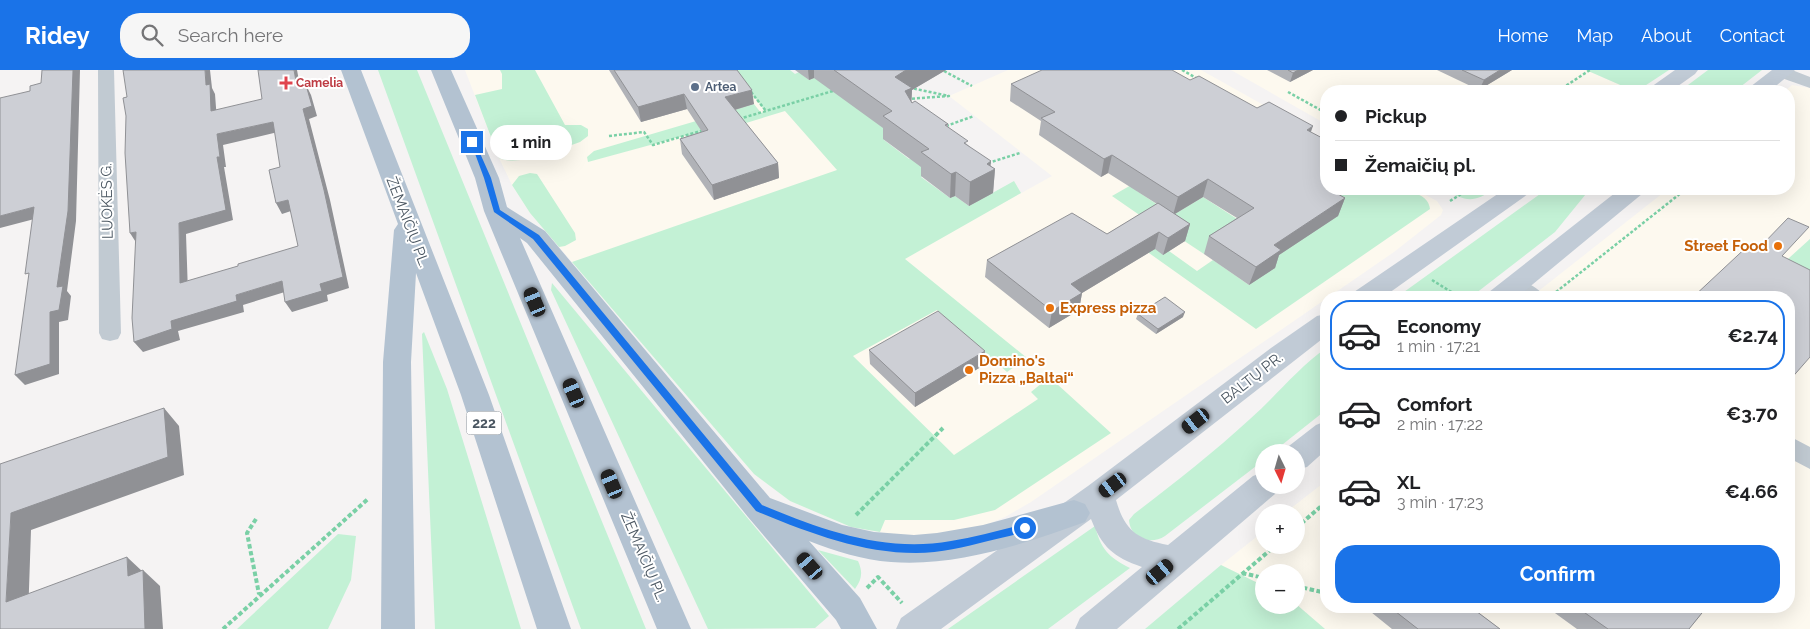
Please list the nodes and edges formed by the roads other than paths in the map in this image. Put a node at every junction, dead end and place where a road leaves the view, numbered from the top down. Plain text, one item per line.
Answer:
1 (106, 70) edge
2 (351, 70) edge
3 (441, 70) edge
4 (1688, 70) edge
5 (1784, 71) edge
6 (1810, 83) edge
7 (1667, 85) edge
8 (1766, 85) edge
9 (1511, 195) edge
10 (1627, 195) edge
11 (496, 211) junction
12 (407, 221) junction
13 (1374, 291) edge
14 (1518, 291) edge
15 (1320, 327) edge
16 (110, 333) dead end
17 (1320, 438) edge
18 (1305, 450) edge
19 (1795, 450) edge
20 (1810, 459) edge
21 (1255, 492) edge
22 (1086, 504) junction
23 (759, 508) junction
24 (1174, 560) junction
25 (398, 629) edge
26 (554, 629) edge
27 (674, 629) edge
28 (860, 629) edge
29 (913, 629) edge
30 (1092, 629) edge

1 - 16 street, LUOKĖS G.
2 - 12 main road, ŽEMAIČIŲ PL. / 222
3 - 11 main road, ŽEMAIČIŲ PL.
4 - 7 main road
5 - 6 street
5 - 8 main road
9 - 13 main road
10 - 14 main road
11 - 23 main road
11 - 27 main road, ŽEMAIČIŲ PL.
12 - 25 main road
12 - 26 main road, ŽEMAIČIŲ PL. / 222
15 - 22 main road, BALTŲ PR.
17 - 18 main road
19 - 20 street
21 - 24 main road
22 - 23 main road
22 - 24 main road
22 - 29 main road, BALTŲ PR.
23 - 28 main road
24 - 30 main road

